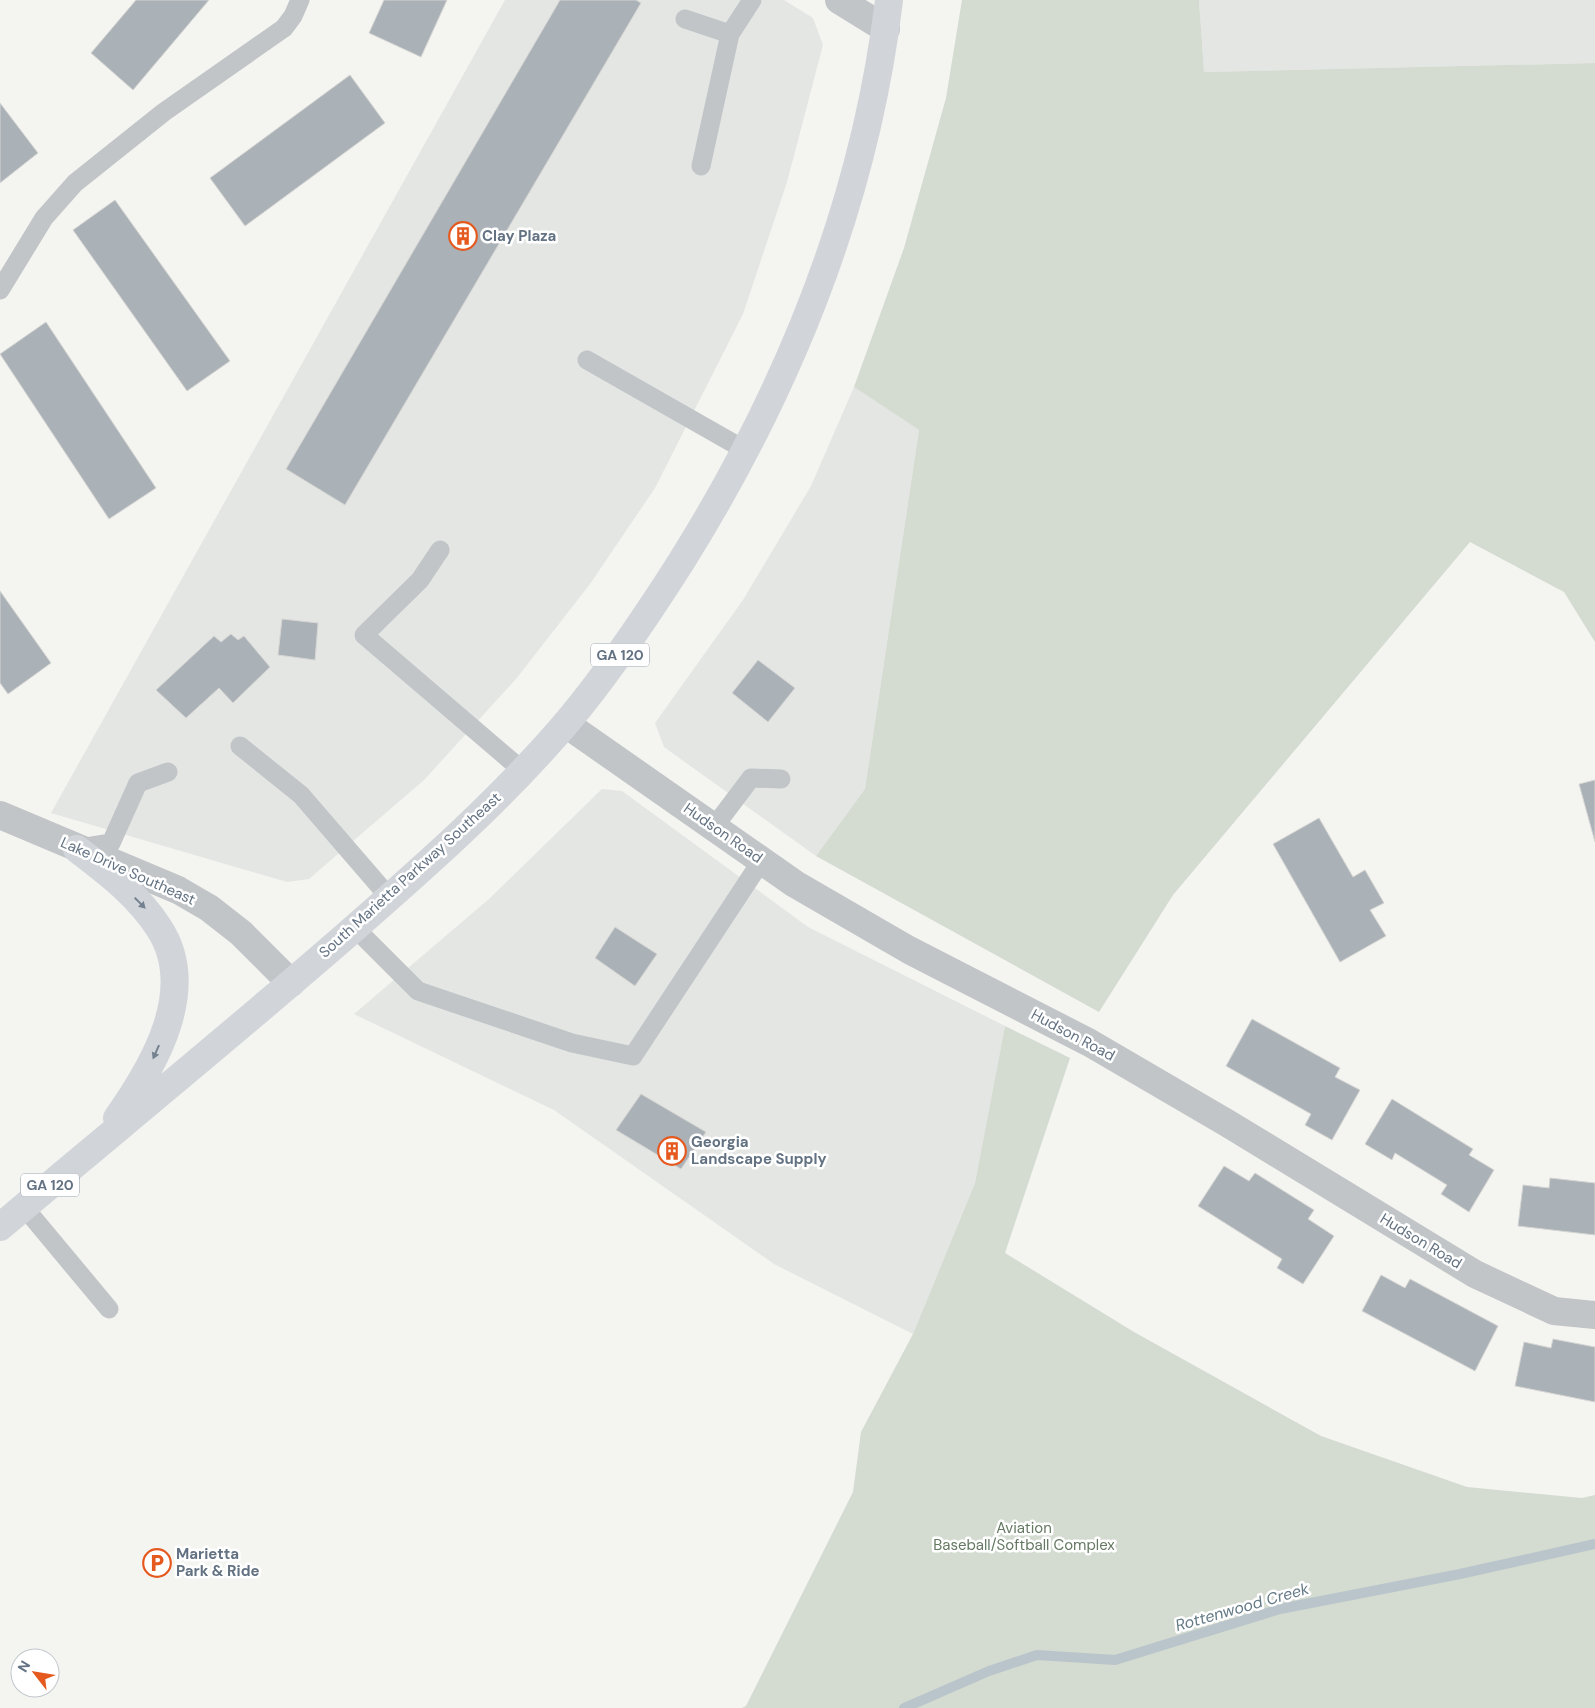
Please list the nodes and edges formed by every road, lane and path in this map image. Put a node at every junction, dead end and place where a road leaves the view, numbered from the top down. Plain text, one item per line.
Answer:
1 (300, 0) edge
2 (752, 0) edge
3 (839, 0) edge
4 (889, 0) edge
5 (685, 19) dead end
6 (886, 29) junction
7 (730, 34) junction
8 (702, 166) dead end
9 (0, 290) edge
10 (587, 360) dead end
11 (745, 450) junction
12 (440, 550) dead end
13 (566, 724) junction
14 (240, 746) dead end
15 (523, 771) junction
16 (168, 772) dead end
17 (781, 779) dead end
18 (0, 815) edge
19 (714, 827) junction
20 (77, 849) junction
21 (762, 860) junction
22 (389, 897) junction
23 (355, 928) junction
24 (291, 983) junction
25 (99, 1143) junction
26 (24, 1207) junction
27 (0, 1227) edge
28 (109, 1309) dead end
29 (1595, 1315) edge

1 - 9 lane
2 - 7 lane
3 - 6 street
4 - 6 highway, South Marietta Parkway Southeast / GA 120
5 - 7 lane
6 - 11 highway, South Marietta Parkway Southeast / GA 120
7 - 8 lane
10 - 11 lane
11 - 13 highway, South Marietta Parkway Southeast / GA 120
12 - 15 lane
13 - 15 highway, South Marietta Parkway Southeast / GA 120
13 - 19 street, Hudson Road
14 - 22 lane
15 - 22 highway, South Marietta Parkway Southeast / GA 120
16 - 20 lane
17 - 19 lane
18 - 20 street, Lake Drive Southeast
19 - 21 street, Hudson Road
20 - 24 street, Lake Drive Southeast
20 -> 25 highway
21 - 23 lane
21 - 29 street, Hudson Road
22 - 23 highway, South Marietta Parkway Southeast / GA 120
23 - 24 highway, South Marietta Parkway Southeast / GA 120
24 - 25 highway, South Marietta Parkway Southeast / GA 120
25 - 26 highway, South Marietta Parkway Southeast / GA 120
26 - 27 highway, South Marietta Parkway Southeast / GA 120
26 - 28 lane

